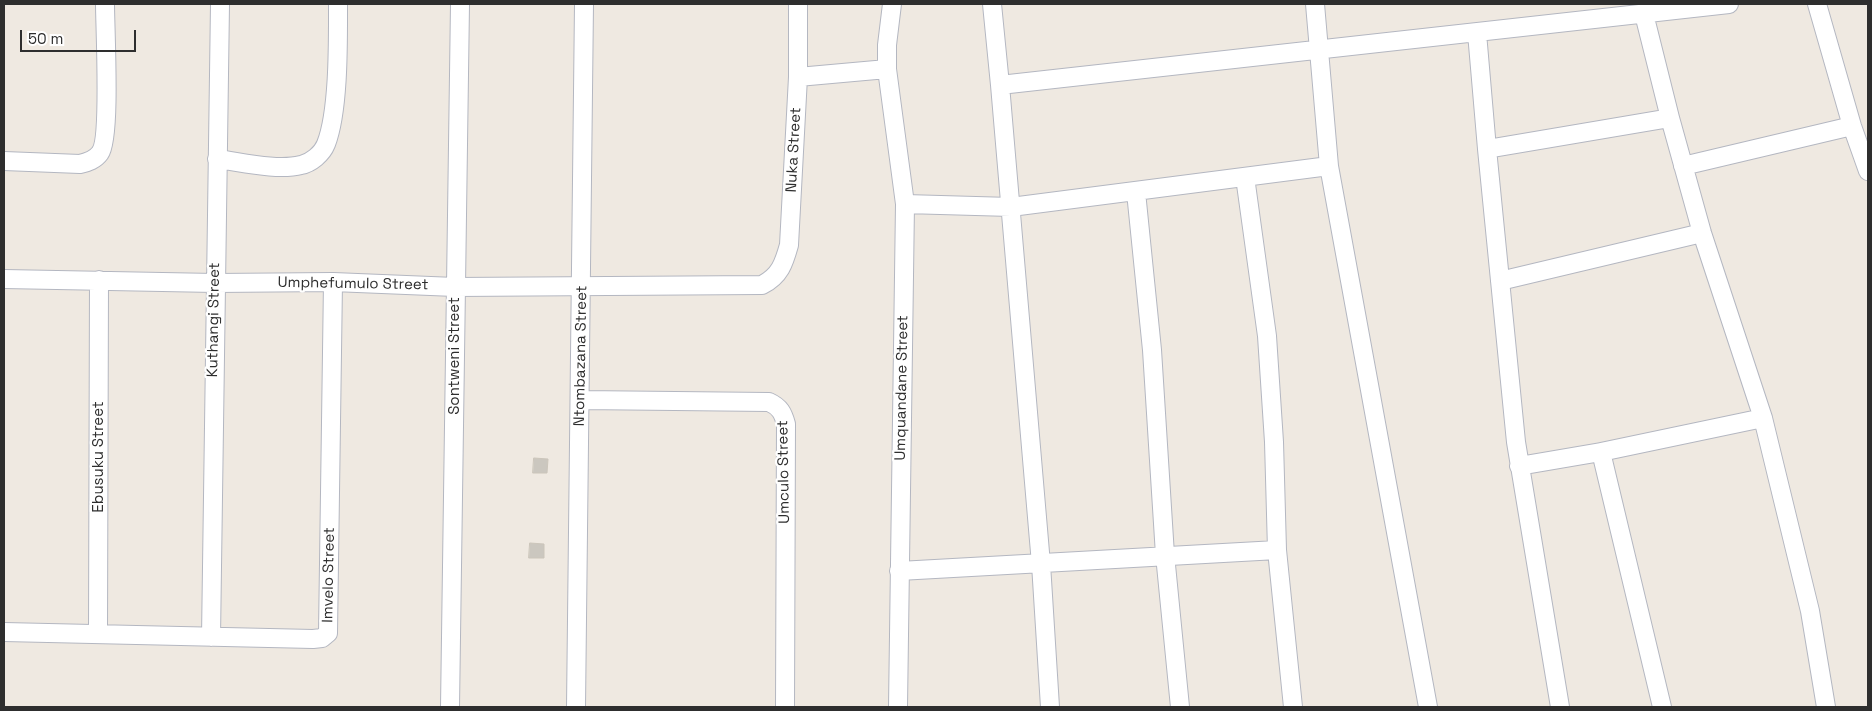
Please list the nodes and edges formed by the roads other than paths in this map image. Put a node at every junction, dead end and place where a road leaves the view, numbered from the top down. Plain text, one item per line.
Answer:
1 (105, 4) edge
2 (220, 4) edge
3 (338, 4) edge
4 (460, 4) edge
5 (584, 4) edge
6 (798, 4) edge
7 (892, 4) edge
8 (992, 4) edge
9 (1315, 4) edge
10 (1728, 4) edge
11 (1817, 4) edge
12 (1644, 14) junction
13 (1477, 33) junction
14 (1318, 49) junction
15 (887, 69) junction
16 (798, 77) junction
17 (1000, 85) junction
18 (1670, 118) junction
19 (1852, 126) junction
20 (1487, 149) junction
21 (217, 159) junction
22 (4, 161) edge
23 (1329, 166) junction
24 (1683, 166) junction
25 (1868, 171) edge
26 (1244, 177) junction
27 (1136, 192) junction
28 (905, 204) junction
29 (1011, 207) junction
30 (1702, 233) junction
31 (4, 279) edge
32 (99, 280) junction
33 (1500, 281) junction
34 (333, 282) junction
35 (215, 283) junction
36 (582, 285) junction
37 (762, 285) joint
38 (455, 286) junction
39 (581, 400) junction
40 (1763, 418) junction
41 (1601, 452) junction
42 (1519, 466) junction
43 (1277, 550) junction
44 (1166, 555) junction
45 (1041, 564) junction
46 (899, 571) junction
47 (4, 632) edge
48 (98, 633) junction
49 (211, 636) junction
50 (450, 707) edge
51 (576, 707) edge
52 (785, 707) edge
53 (898, 707) edge
54 (1050, 707) edge
55 (1180, 707) edge
56 (1293, 707) edge
57 (1428, 707) edge
58 (1560, 707) edge
59 (1662, 707) edge
60 (1826, 707) edge

1 - 22 street
2 - 21 street, Kuthangi Street
3 - 21 street
4 - 38 street, Sontweni Street
5 - 36 street, Ntombazana Street
6 - 16 street, Nuka Street
7 - 15 street, Umquandane Street
8 - 17 street
9 - 14 street
10 - 12 street
11 - 19 street
12 - 13 street
12 - 18 street
13 - 14 street
13 - 20 street
14 - 17 street
14 - 23 street
15 - 16 street
15 - 28 street, Umquandane Street
16 - 37 street, Nuka Street
17 - 29 street
18 - 20 street
18 - 24 street
19 - 24 street
19 - 25 street
20 - 33 street
21 - 35 street, Kuthangi Street
23 - 26 street
23 - 57 street
24 - 30 street
26 - 27 street
26 - 43 street
27 - 29 street
27 - 44 street
28 - 29 street
28 - 46 street, Umquandane Street
29 - 45 street
30 - 33 street
30 - 40 street
31 - 32 street, Umphefumulo Street
32 - 35 street, Umphefumulo Street
32 - 48 street, Ebusuku Street
33 - 42 street
34 - 35 street, Umphefumulo Street
34 - 38 street, Umphefumulo Street
34 - 49 street, Imvelo Street
35 - 49 street, Kuthangi Street
36 - 37 street, Umphefumulo Street
36 - 38 street, Umphefumulo Street
36 - 39 street, Ntombazana Street
38 - 50 street, Sontweni Street
39 - 51 street, Ntombazana Street
39 - 52 street, Umculo Street
40 - 41 street
40 - 60 street
41 - 42 street
41 - 59 street
42 - 58 street
43 - 44 street
43 - 56 street
44 - 45 street
44 - 55 street
45 - 46 street
45 - 54 street
46 - 53 street, Umquandane Street
47 - 48 street, Imvelo Street
48 - 49 street, Imvelo Street

